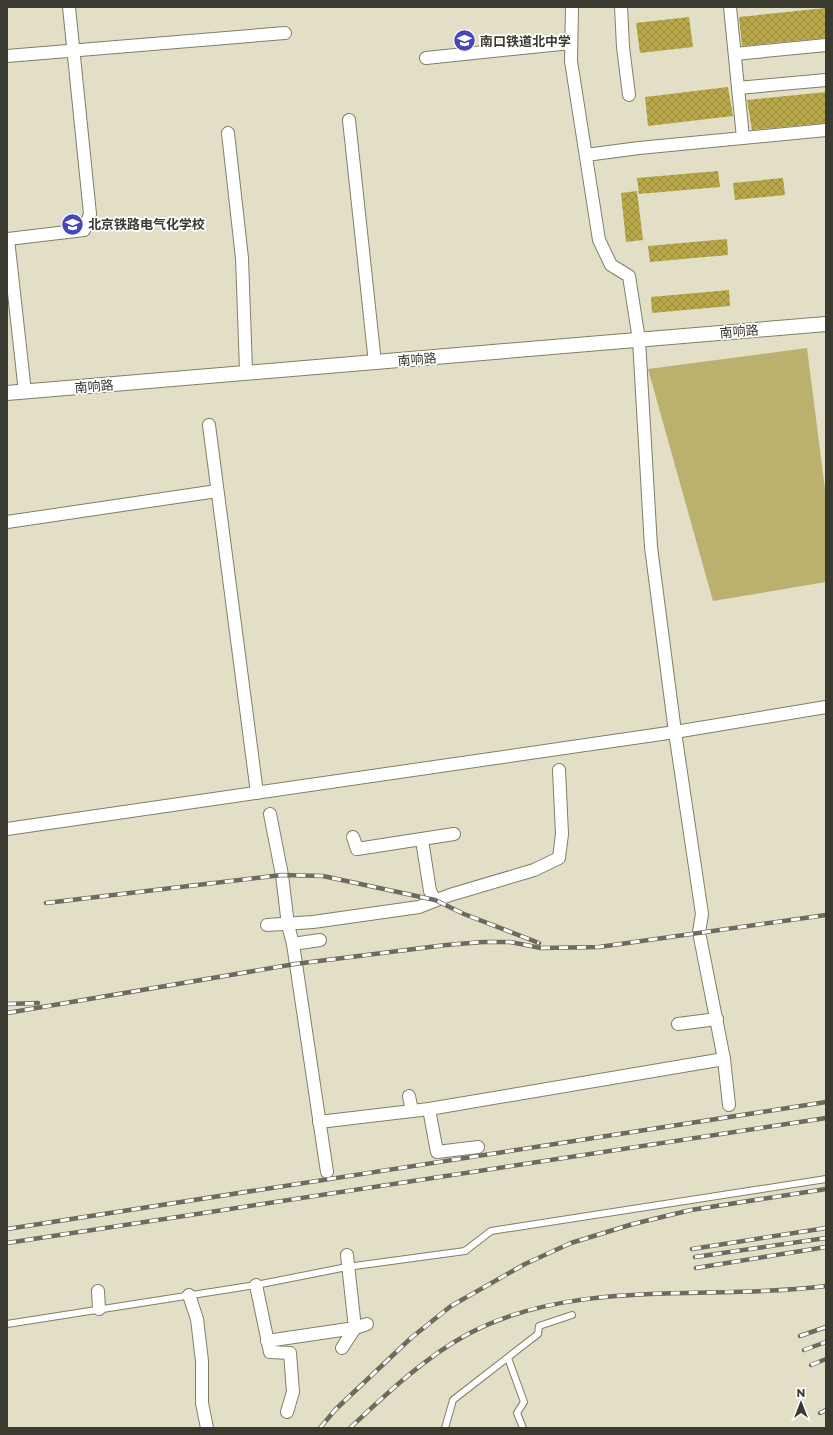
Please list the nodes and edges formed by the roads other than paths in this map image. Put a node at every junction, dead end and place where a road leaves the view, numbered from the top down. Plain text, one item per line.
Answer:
1 (69, 7) edge
2 (572, 7) edge
3 (621, 7) edge
4 (730, 7) edge
5 (285, 33) dead end
6 (571, 43) junction
7 (826, 45) edge
8 (74, 50) junction
9 (735, 54) junction
10 (7, 56) edge
11 (426, 58) dead end
12 (826, 80) edge
13 (738, 88) junction
14 (629, 95) dead end
15 (349, 120) dead end
16 (826, 130) edge
17 (228, 133) dead end
18 (743, 138) junction
19 (586, 155) junction
20 (8, 239) edge
21 (826, 324) edge
22 (639, 340) junction
23 (375, 363) junction
24 (246, 370) dead end
25 (25, 392) junction
26 (7, 393) edge
27 (209, 425) dead end
28 (217, 491) junction
29 (7, 522) edge
30 (826, 707) edge
31 (675, 732) junction
32 (560, 770) dead end
33 (257, 793) junction
34 (270, 814) dead end
35 (7, 829) edge
36 (454, 834) dead end
37 (353, 837) dead end
38 (422, 840) junction
39 (435, 900) junction
40 (267, 925) dead end
41 (288, 925) junction
42 (320, 940) dead end
43 (293, 944) junction
44 (717, 1019) junction
45 (678, 1024) dead end
46 (724, 1059) junction
47 (409, 1096) dead end
48 (729, 1105) dead end
49 (429, 1109) junction
50 (412, 1111) junction
51 (320, 1122) junction
52 (478, 1147) dead end
53 (327, 1172) dead end
54 (826, 1179) edge
55 (347, 1261) junction
56 (256, 1285) junction
57 (98, 1291) dead end
58 (189, 1295) junction
59 (99, 1309) junction
60 (572, 1315) dead end
61 (7, 1324) edge
62 (367, 1324) dead end
63 (355, 1328) junction
64 (268, 1341) junction
65 (342, 1348) dead end
66 (508, 1358) junction
67 (287, 1412) dead end
68 (207, 1428) edge
69 (445, 1428) edge
70 (523, 1428) edge

1 - 8 street
2 - 6 street
3 - 14 street
4 - 9 street
5 - 8 street
6 - 11 street
6 - 19 street
7 - 9 street
8 - 10 street
8 - 20 street
9 - 13 street
12 - 13 street
13 - 18 street
15 - 23 street
16 - 18 street
17 - 24 street
18 - 19 street
19 - 22 street
20 - 25 street
21 - 22 street, 南响路
22 - 23 street, 南响路
22 - 31 street
23 - 25 street, 南响路
25 - 26 street, 南响路
27 - 28 street
28 - 29 street
28 - 33 street
30 - 31 street
31 - 33 street
31 - 44 street
32 - 39 street
33 - 35 street
34 - 41 street
36 - 38 street
37 - 38 street
38 - 39 street
39 - 41 street
40 - 41 street
41 - 43 street
42 - 43 street
43 - 51 street
44 - 45 street
44 - 46 street
46 - 48 street
46 - 49 street
47 - 50 street
49 - 50 street
49 - 52 street
50 - 51 street
51 - 53 street
54 - 55 lane
55 - 56 lane
55 - 63 street
56 - 58 lane
56 - 64 street
57 - 59 street
58 - 59 lane
58 - 68 street
59 - 61 lane
60 - 66 lane
62 - 63 street
63 - 64 street
63 - 65 street
64 - 67 street
66 - 69 lane
66 - 70 lane

